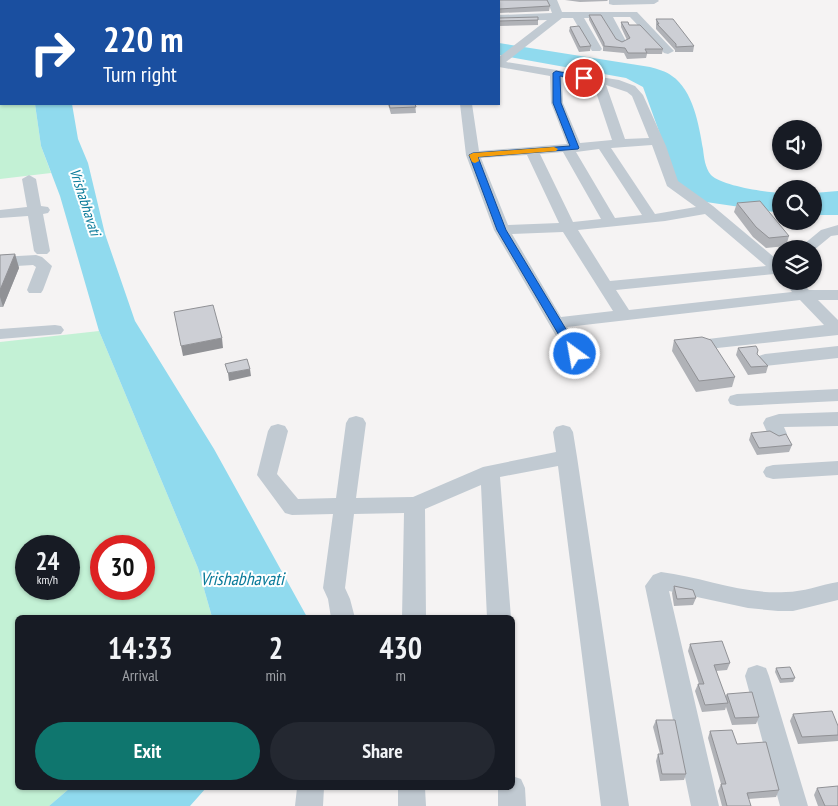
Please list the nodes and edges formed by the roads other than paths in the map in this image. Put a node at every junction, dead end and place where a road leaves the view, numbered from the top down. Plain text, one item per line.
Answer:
1 (654, 1) edge
2 (599, 2) dead end
3 (555, 7) edge
4 (606, 14) junction
5 (577, 15) junction
6 (500, 18) edge
7 (526, 39) joint
8 (622, 43) edge
9 (596, 49) dead end
10 (668, 51) dead end
11 (500, 62) edge
12 (500, 63) edge
13 (556, 73) junction
14 (598, 80) junction
15 (466, 105) edge
16 (656, 142) junction
17 (620, 144) junction
18 (603, 146) junction
19 (571, 148) junction
20 (532, 151) junction
21 (473, 155) junction
22 (29, 179) dead end
23 (708, 209) junction
24 (39, 210) junction
25 (0, 214) edge
26 (651, 218) junction
27 (611, 223) junction
28 (568, 227) junction
29 (502, 230) junction
30 (838, 230) edge
31 (817, 240) edge
32 (42, 251) dead end
33 (772, 259) edge
34 (0, 262) edge
35 (772, 264) edge
36 (605, 286) junction
37 (35, 290) dead end
38 (800, 290) edge
39 (805, 295) junction
40 (838, 295) edge
41 (624, 315) junction
42 (556, 323) junction
43 (837, 329) edge
44 (55, 330) dead end
45 (0, 334) edge
46 (708, 344) edge
47 (838, 352) edge
48 (575, 354) dead end
49 (765, 360) edge
50 (838, 395) edge
51 (737, 400) dead end
52 (838, 419) edge
53 (356, 424) dead end
54 (278, 431) dead end
55 (563, 432) dead end
56 (777, 434) edge
57 (566, 457) junction
58 (838, 468) edge
59 (490, 472) junction
60 (773, 472) dead end
61 (415, 505) junction
62 (345, 506) junction
63 (838, 591) edge
64 (342, 615) edge
65 (414, 615) edge
66 (499, 615) edge
67 (757, 676) dead end
68 (311, 790) edge
69 (412, 790) edge
70 (511, 790) edge
71 (309, 806) edge
72 (412, 806) edge
73 (512, 806) edge
74 (615, 806) edge
75 (705, 806) edge
76 (794, 806) edge

1 - 2 street
3 - 5 street
3 - 6 street
3 - 7 street
4 - 5 street
4 - 8 street
4 - 10 street
5 - 9 street
7 - 11 street
12 - 13 street
13 - 14 street
13 - 19 street
14 - 16 street
14 - 17 street
15 - 21 street
16 - 17 street
16 - 23 street
17 - 18 street
18 - 19 street
18 - 26 street
19 - 20 street
19 - 27 street
20 - 21 street
20 - 28 street
21 - 29 street
22 - 24 street
23 - 26 street
23 - 33 street
24 - 25 street
24 - 32 street
26 - 27 street
27 - 28 street
28 - 29 street
28 - 36 street
29 - 42 street
30 - 31 street
34 - 37 street
35 - 36 street
36 - 41 street
38 - 39 street
39 - 40 street
39 - 41 street
39 - 43 street
41 - 42 street
42 - 48 street
43 - 46 street
44 - 45 street
47 - 49 street
50 - 51 street
52 - 56 street
53 - 62 street
54 - 62 street
55 - 57 street
57 - 59 street
57 - 74 street
58 - 60 street
59 - 61 street
59 - 66 street
61 - 62 street
61 - 65 street
62 - 64 street
63 - 75 street
67 - 76 street
68 - 71 street
69 - 72 street
70 - 73 street

